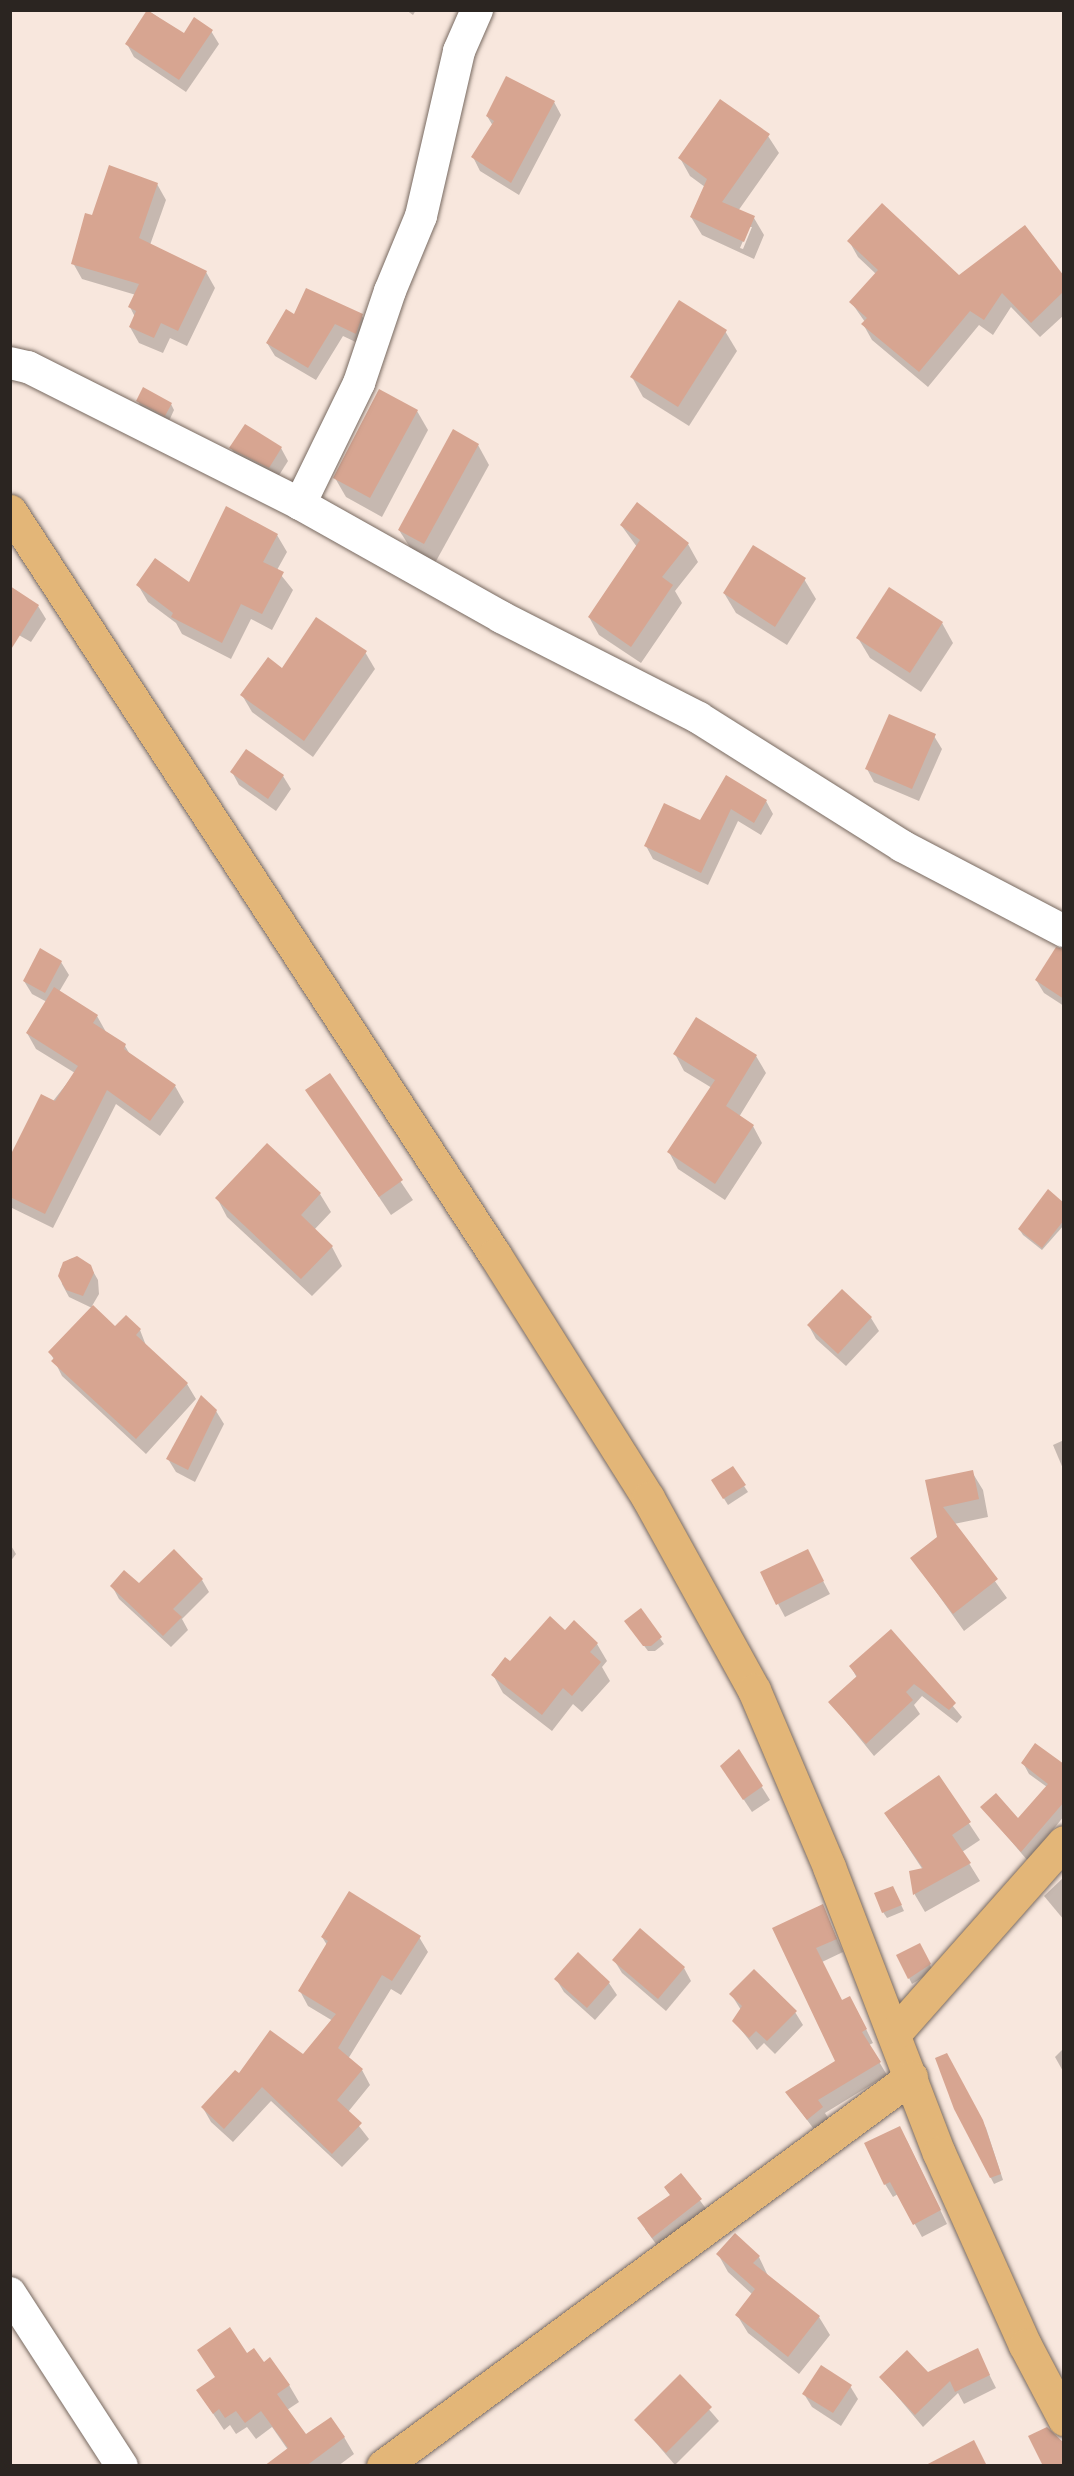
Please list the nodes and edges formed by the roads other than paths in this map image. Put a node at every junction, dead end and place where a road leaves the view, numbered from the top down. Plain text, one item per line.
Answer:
1 (477, 10) edge
2 (10, 363) edge
3 (300, 504) junction
4 (10, 511) edge
5 (1064, 931) edge
6 (1064, 1842) edge
7 (894, 2034) junction
8 (911, 2077) junction
9 (10, 2293) edge
10 (1064, 2419) edge
11 (122, 2466) edge
12 (382, 2466) edge

1 - 3 street
2 - 3 street
3 - 5 street
4 - 7 main road
6 - 7 main road
7 - 8 main road
8 - 10 main road
8 - 12 main road
9 - 11 street

